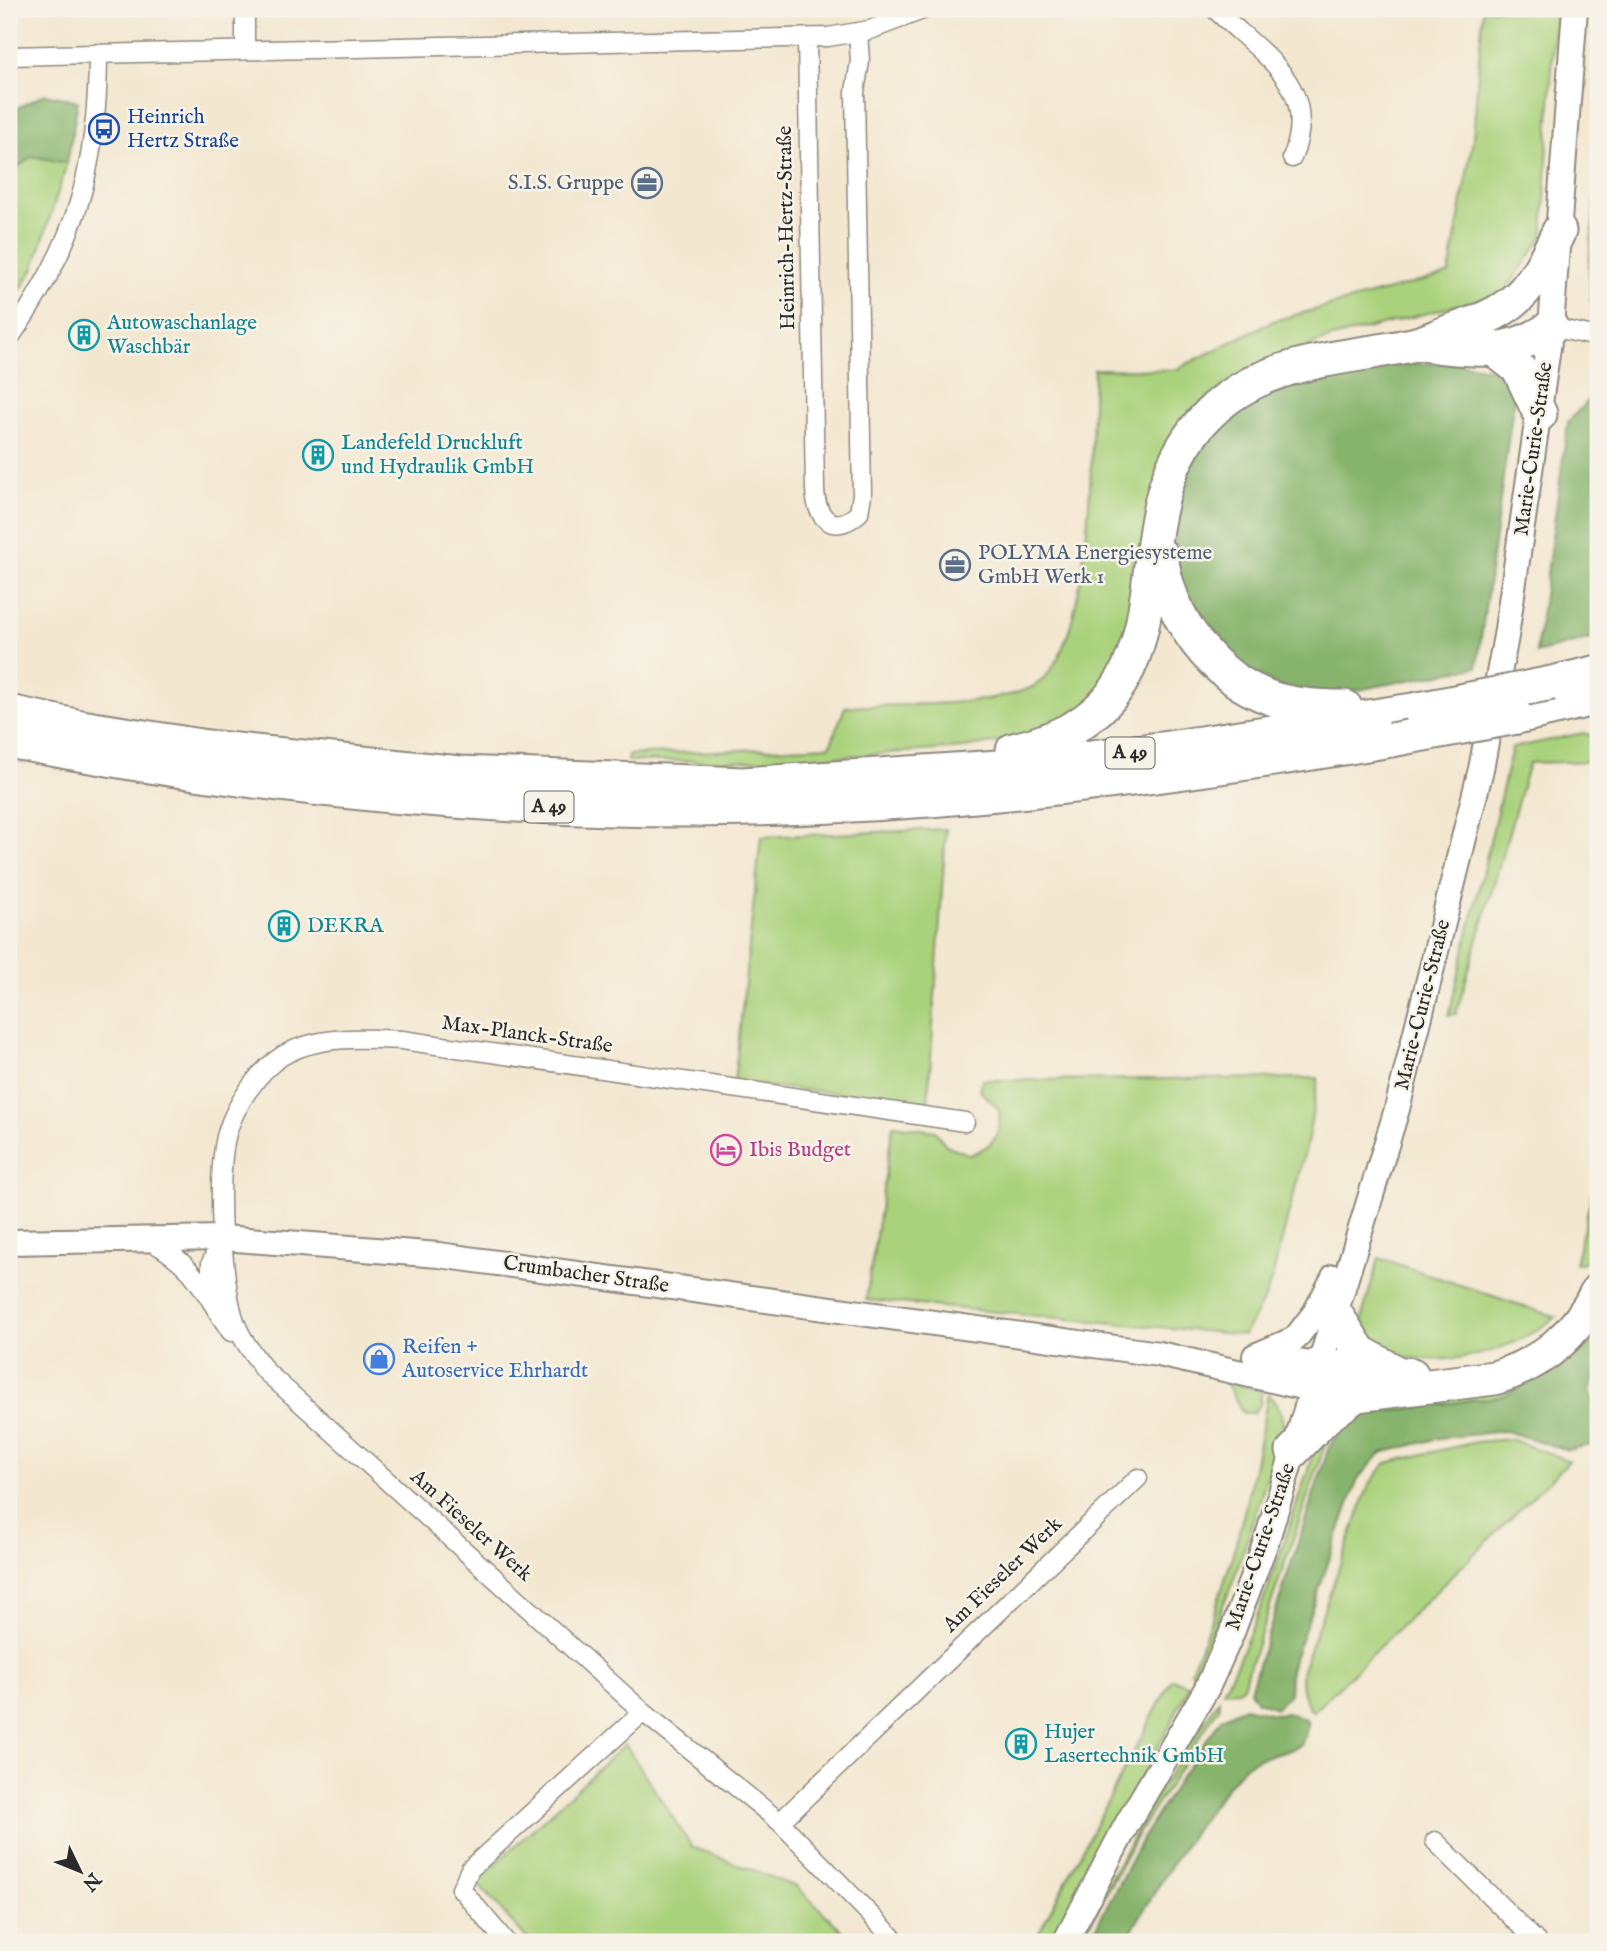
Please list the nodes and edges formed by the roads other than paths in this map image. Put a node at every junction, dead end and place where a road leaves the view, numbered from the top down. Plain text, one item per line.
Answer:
1 (245, 9) edge
2 (925, 9) edge
3 (1215, 9) edge
4 (1575, 9) edge
5 (858, 33) junction
6 (807, 38) junction
7 (245, 49) junction
8 (98, 53) junction
9 (9, 56) edge
10 (1292, 159) dead end
11 (1559, 231) junction
12 (1551, 327) junction
13 (1488, 337) junction
14 (1598, 337) edge
15 (9, 339) edge
16 (1540, 414) junction
17 (1157, 525) junction
18 (1598, 672) edge
19 (1598, 698) edge
20 (1539, 707) junction
21 (9, 712) edge
22 (1401, 717) junction
23 (1598, 720) edge
24 (9, 741) edge
25 (861, 778) junction
26 (965, 1122) dead end
27 (1357, 1237) junction
28 (223, 1238) junction
29 (149, 1240) junction
30 (9, 1242) edge
31 (1598, 1290) edge
32 (211, 1297) junction
33 (1335, 1313) junction
34 (1257, 1367) junction
35 (1397, 1373) junction
36 (268, 1374) junction
37 (1314, 1377) junction
38 (1456, 1382) junction
39 (1356, 1395) junction
40 (1296, 1440) junction
41 (1138, 1478) dead end
42 (643, 1712) junction
43 (780, 1822) junction
44 (1435, 1840) dead end
45 (506, 1942) edge
46 (897, 1942) edge
47 (1065, 1942) edge
48 (1537, 1942) edge

1 - 7 street
2 - 5 street
3 - 10 street
4 - 11 main road, Marie-Curie-Straße
5 - 6 street
5 - 6 street, Heinrich-Hertz-Straße
6 - 7 street
7 - 8 street
8 - 9 street
8 - 15 street
11 - 12 main road, Marie-Curie-Straße
11 - 13 highway
12 - 13 highway
12 - 14 street
12 - 16 main road, Marie-Curie-Straße
13 - 16 highway
13 - 17 highway
16 - 27 main road, Marie-Curie-Straße
17 - 22 highway
17 - 25 highway
18 - 20 highway, A 49
19 - 20 highway, A 49
20 - 22 highway, A 49, bridge
20 - 22 highway, A 49, bridge
20 - 23 highway
21 - 25 highway, A 49
22 - 24 highway, A 49
22 - 25 highway, A 49
26 - 28 street, Max-Planck-Straße
27 - 33 main road, Marie-Curie-Straße
27 - 34 main road
28 - 29 main road, Crumbacher Straße
28 - 32 street
28 - 34 main road, Crumbacher Straße
28 - 36 street, Am Fieseler Werk
29 - 30 main road, Crumbacher Straße
29 - 32 street, Am Fieseler Werk
31 - 38 highway
32 - 36 street, Am Fieseler Werk
33 - 35 highway
33 - 37 main road, Marie-Curie-Straße
34 - 37 main road, Crumbacher Straße
34 - 40 main road
35 - 37 highway
35 - 38 highway
36 - 42 street, Am Fieseler Werk
37 - 39 highway
37 - 40 main road, Marie-Curie-Straße
38 - 39 highway
39 - 40 highway
40 - 47 main road, Marie-Curie-Straße
41 - 43 street, Am Fieseler Werk
42 - 43 street, Am Fieseler Werk
42 - 45 street
43 - 46 street, Am Fieseler Werk
44 - 48 street

